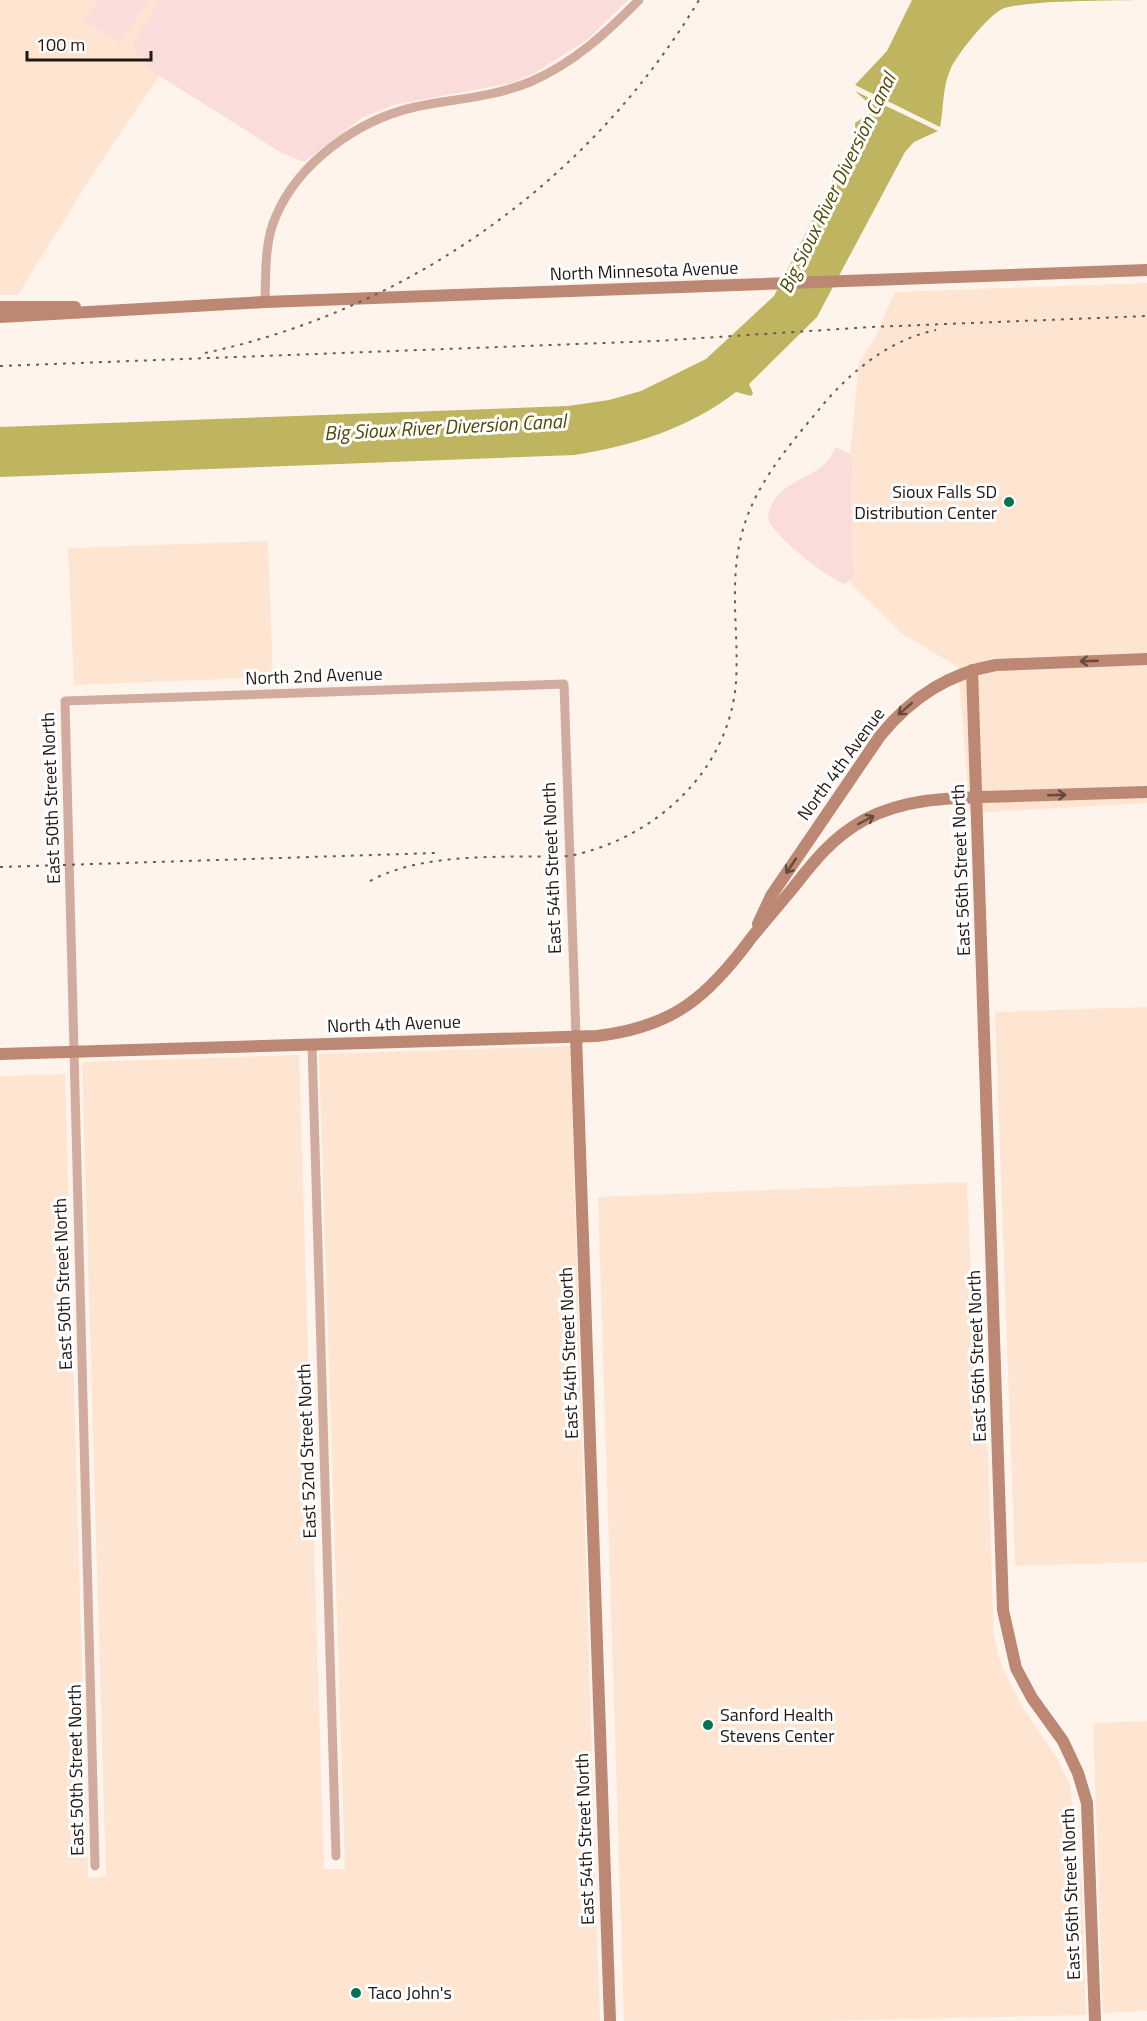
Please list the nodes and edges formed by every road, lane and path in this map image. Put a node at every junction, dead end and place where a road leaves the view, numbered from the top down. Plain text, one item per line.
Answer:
1 (639, 0) edge
2 (1147, 270) edge
3 (265, 302) junction
4 (0, 307) edge
5 (142, 309) junction
6 (0, 318) edge
7 (1147, 659) edge
8 (972, 670) junction
9 (564, 684) joint
10 (65, 701) joint
11 (1147, 792) edge
12 (976, 797) junction
13 (753, 936) junction
14 (576, 1036) junction
15 (312, 1045) junction
16 (74, 1052) junction
17 (0, 1054) edge
18 (336, 1856) dead end
19 (95, 1866) dead end
20 (610, 2021) edge
21 (1095, 2021) edge

1 - 3 street
2 - 3 street, North Minnesota Avenue
3 - 5 street, North Minnesota Avenue
4 - 5 street, North Minnesota Avenue
5 - 6 street, North Minnesota Avenue
7 -> 8 street, North 4th Avenue
8 - 12 street, East 56th Street North
8 -> 13 street, North 4th Avenue
9 - 10 street, North 2nd Avenue
9 - 14 street, East 54th Street North
10 - 16 street, East 50th Street North
12 -> 11 street, North 4th Avenue
13 -> 12 street, North 4th Avenue
12 - 21 street, East 56th Street North
13 - 14 street, North 4th Avenue
14 - 15 street, North 4th Avenue
14 - 20 street, East 54th Street North
15 - 16 street, North 4th Avenue
15 - 18 street, East 52nd Street North
16 - 17 street, North 4th Avenue
16 - 19 street, East 50th Street North

